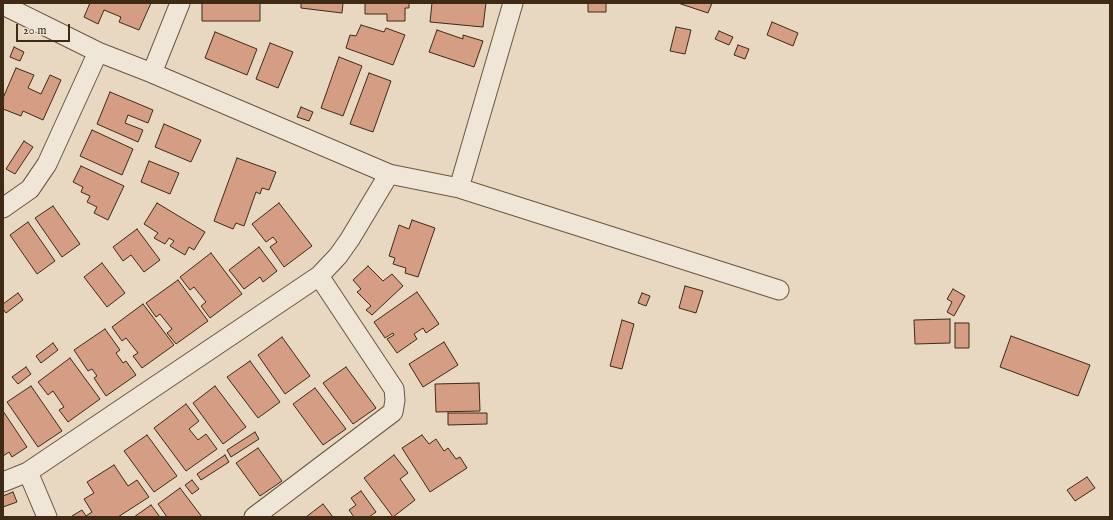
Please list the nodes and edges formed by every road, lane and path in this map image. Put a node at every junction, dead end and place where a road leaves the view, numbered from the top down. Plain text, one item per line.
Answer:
1 (180, 3) edge
2 (513, 3) edge
3 (3, 5) edge
4 (98, 52) junction
5 (152, 73) junction
6 (389, 174) junction
7 (459, 188) junction
8 (3, 208) edge
9 (319, 276) junction
10 (779, 290) dead end
11 (28, 472) junction
12 (3, 482) edge
13 (47, 517) edge
14 (254, 517) edge

1 - 5 street
2 - 7 street
3 - 4 street
4 - 5 street
4 - 8 street
5 - 6 street
6 - 7 street
6 - 9 street
7 - 10 street
9 - 11 street
9 - 14 street
11 - 12 street
11 - 13 street

